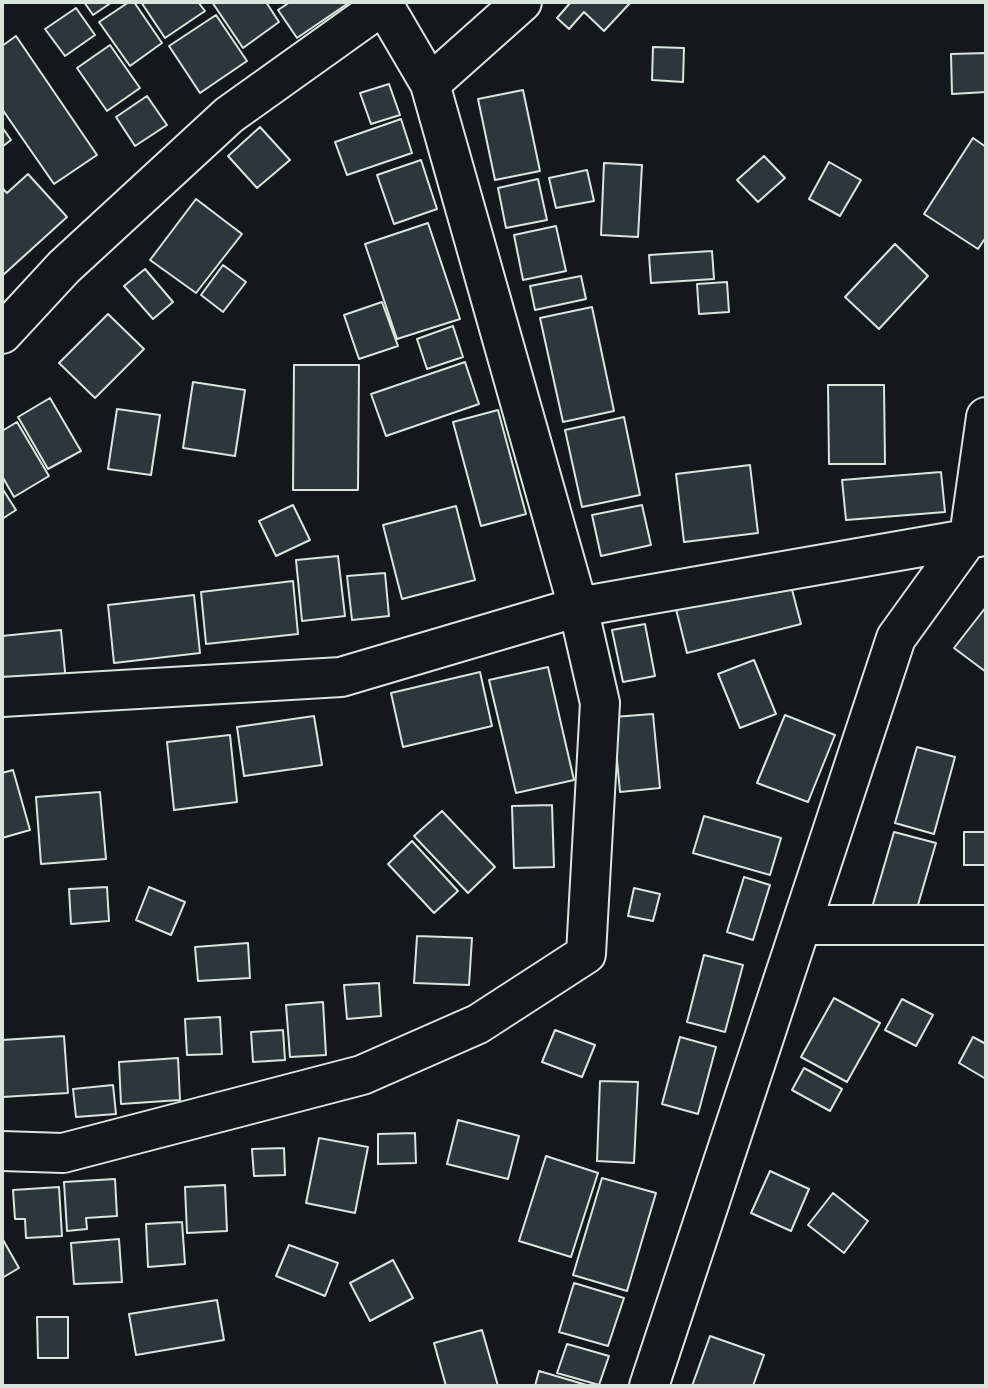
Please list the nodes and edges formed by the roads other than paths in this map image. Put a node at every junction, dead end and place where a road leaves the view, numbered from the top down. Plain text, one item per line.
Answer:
1 (522, 2) edge
2 (382, 3) edge
3 (430, 84) junction
4 (2, 334) edge
5 (986, 417) edge
6 (978, 537) edge
7 (578, 607) junction
8 (2, 697) edge
9 (802, 925) junction
10 (986, 925) edge
11 (2, 1151) edge
12 (649, 1386) edge

1 - 3 street
2 - 3 street
2 - 4 street
3 - 7 street
5 - 6 street
6 - 7 street
6 - 9 street
7 - 8 street
7 - 11 street
9 - 10 street
9 - 12 street

